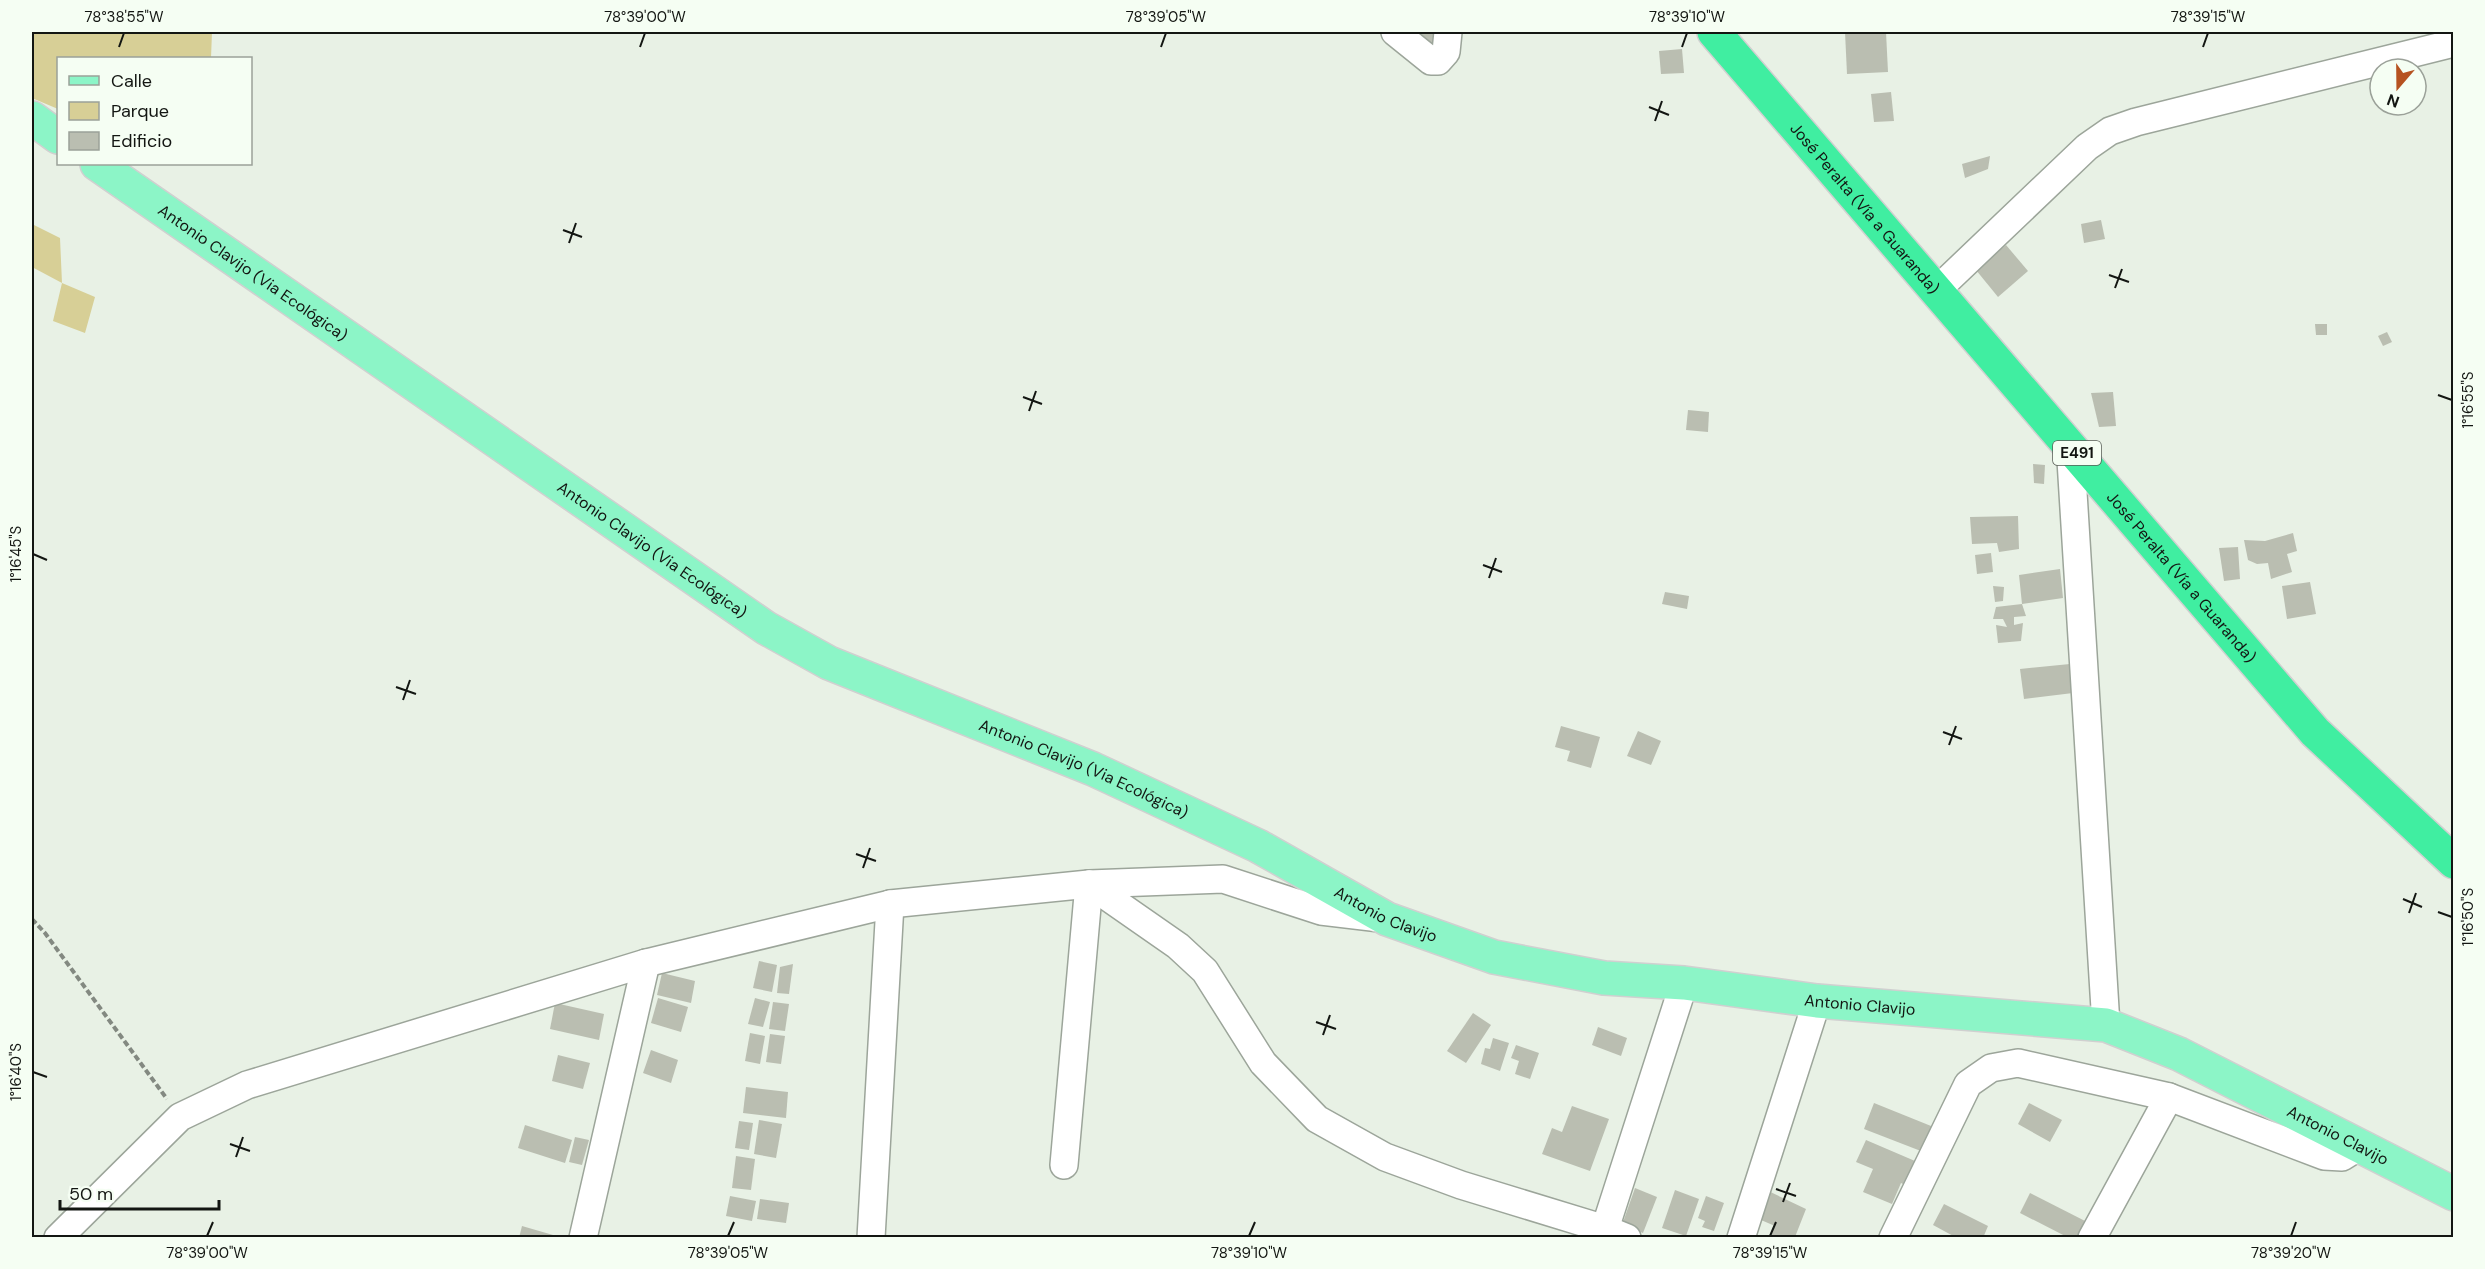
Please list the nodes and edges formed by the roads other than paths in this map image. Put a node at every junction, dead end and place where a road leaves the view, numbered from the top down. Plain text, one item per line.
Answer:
1 (1395, 32) edge
2 (1448, 32) edge
3 (1714, 32) edge
4 (2454, 43) edge
5 (32, 118) edge
6 (57, 135) edge
7 (98, 165) edge
8 (1937, 290) junction
9 (2070, 444) junction
10 (1257, 846) joint
11 (2454, 862) edge
12 (1089, 884) junction
13 (890, 904) junction
14 (1387, 919) junction
15 (646, 963) junction
16 (1684, 983) junction
17 (1817, 1000) junction
18 (2106, 1025) junction
19 (2169, 1097) junction
20 (2358, 1146) junction
21 (1064, 1165) dead end
22 (2454, 1194) edge
23 (1611, 1234) edge
24 (58, 1238) edge
25 (583, 1238) edge
26 (871, 1238) edge
27 (1741, 1238) edge
28 (1893, 1238) edge
29 (2092, 1238) edge

1 - 2 street
3 - 8 highway, José Peralta (Vía a Guaranda) / E491
4 - 8 street
5 - 6 main road
7 - 10 main road, Antonio Clavijo (Via Ecológica)
8 - 9 highway, José Peralta (Vía a Guaranda) / E491
9 - 11 highway, José Peralta (Vía a Guaranda) / E491
9 - 18 street
10 - 14 main road, Antonio Clavijo
12 - 13 street
12 - 14 street
12 - 21 street
12 - 23 street
13 - 15 street
13 - 26 street
14 - 16 main road, Antonio Clavijo
15 - 24 street
15 - 25 street
16 - 17 main road, Antonio Clavijo
16 - 23 street
17 - 18 main road, Antonio Clavijo
17 - 27 street
18 - 20 main road, Antonio Clavijo
19 - 20 street
19 - 28 street
19 - 29 street
20 - 22 main road, Antonio Clavijo

